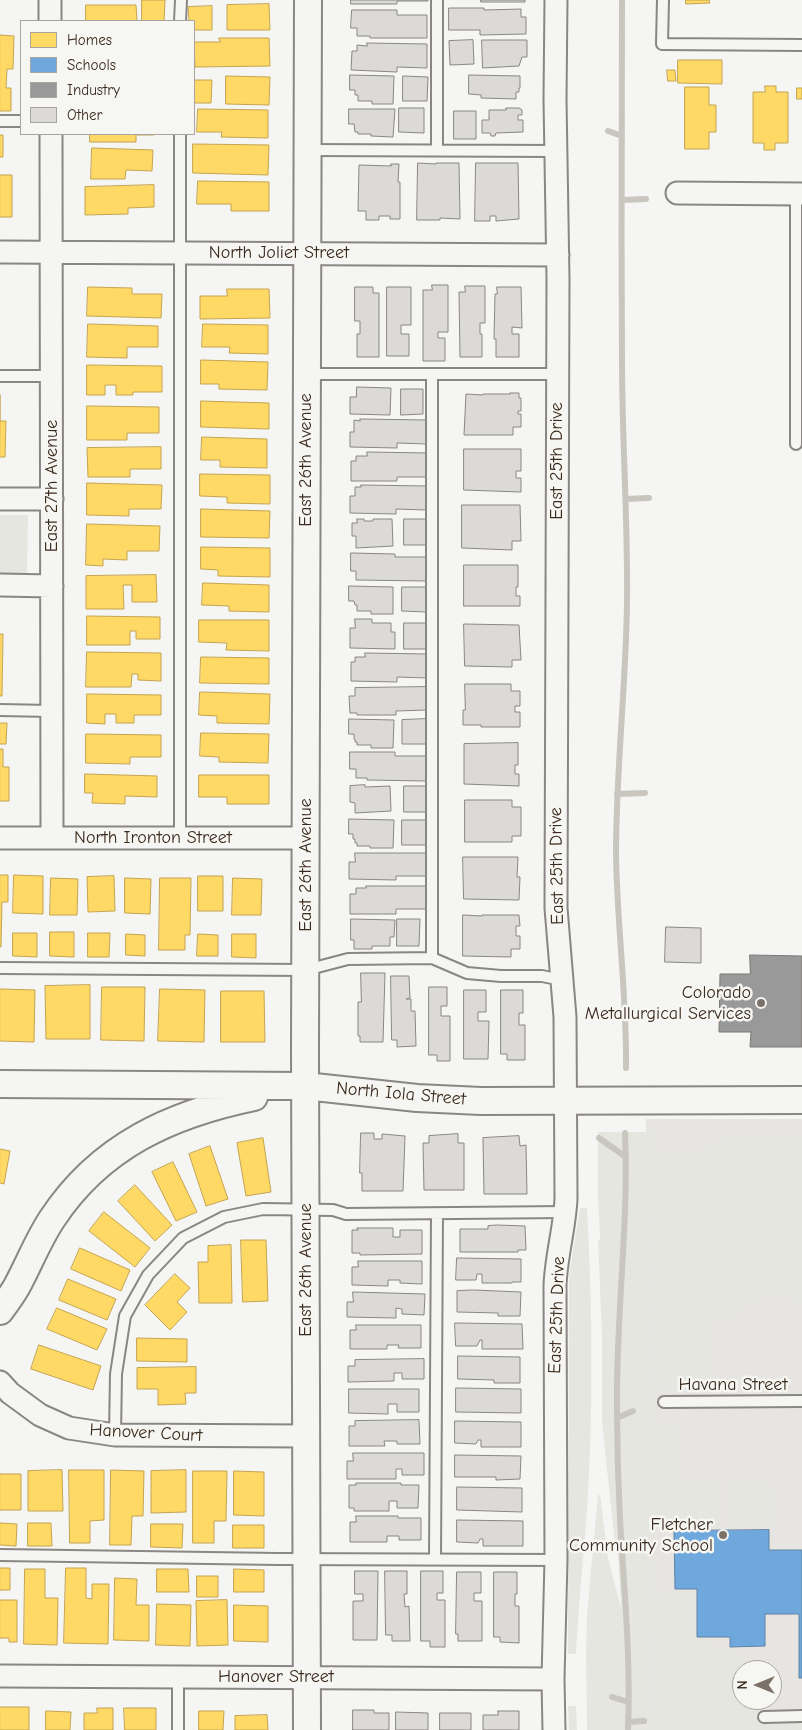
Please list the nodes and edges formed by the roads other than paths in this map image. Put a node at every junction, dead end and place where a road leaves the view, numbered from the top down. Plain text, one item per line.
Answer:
1 (50, 0) edge
2 (180, 0) edge
3 (308, 0) edge
4 (437, 0) edge
5 (556, 0) edge
6 (663, 0) edge
7 (50, 20) edge
8 (180, 20) edge
9 (802, 45) edge
10 (0, 121) edge
11 (20, 121) edge
12 (51, 135) edge
13 (180, 135) edge
14 (307, 150) junction
15 (437, 150) junction
16 (556, 151) junction
17 (677, 193) dead end
18 (799, 194) edge
19 (0, 252) edge
20 (51, 252) junction
21 (180, 252) junction
22 (306, 253) junction
23 (558, 254) junction
24 (799, 348) edge
25 (306, 374) junction
26 (432, 374) junction
27 (557, 374) junction
28 (0, 376) edge
29 (51, 376) junction
30 (796, 444) dead end
31 (0, 499) edge
32 (52, 499) junction
33 (0, 585) edge
34 (52, 586) junction
35 (0, 710) edge
36 (52, 711) junction
37 (0, 838) edge
38 (52, 838) junction
39 (180, 838) junction
40 (306, 838) junction
41 (432, 958) junction
42 (0, 968) edge
43 (306, 970) junction
44 (562, 980) junction
45 (0, 1084) edge
46 (305, 1086) junction
47 (802, 1100) edge
48 (566, 1102) junction
49 (305, 1208) junction
50 (565, 1212) junction
51 (437, 1214) junction
52 (0, 1312) edge
53 (0, 1382) edge
54 (802, 1401) edge
55 (664, 1402) dead end
56 (115, 1436) junction
57 (307, 1436) junction
58 (0, 1555) edge
59 (307, 1559) junction
60 (435, 1559) junction
61 (556, 1560) junction
62 (0, 1676) edge
63 (178, 1676) junction
64 (307, 1677) junction
65 (553, 1679) junction
66 (764, 1716) dead end
67 (802, 1716) edge
68 (178, 1730) edge
69 (307, 1730) edge
70 (554, 1730) edge

1 - 7 street
2 - 8 lane
3 - 14 street, East 26th Avenue
4 - 15 lane
5 - 16 street, East 25th Drive
6 - 9 lane
10 - 11 lane
12 - 20 street, East 27th Avenue
13 - 21 lane
14 - 15 lane
14 - 22 street, East 26th Avenue
15 - 16 lane
16 - 23 street, East 25th Drive
17 - 18 street
18 - 24 lane
19 - 20 street, North Joliet Street
20 - 21 street, North Joliet Street
20 - 29 street, East 27th Avenue
21 - 22 street, North Joliet Street
21 - 39 lane
22 - 23 street, North Joliet Street
22 - 25 street, East 26th Avenue
23 - 27 street, East 25th Drive
24 - 30 lane
25 - 26 lane
25 - 40 street, East 26th Avenue
26 - 27 lane
26 - 41 lane
27 - 44 street, East 25th Drive
28 - 29 lane
29 - 32 street, East 27th Avenue
31 - 32 street
32 - 34 street, East 27th Avenue
33 - 34 street
34 - 36 street, East 27th Avenue
35 - 36 lane
36 - 38 street, East 27th Avenue
37 - 38 street, North Ironton Street
38 - 39 street, North Ironton Street
39 - 40 street, North Ironton Street
40 - 43 street, East 26th Avenue
41 - 43 lane
41 - 44 lane
42 - 43 lane
43 - 46 street, East 26th Avenue
44 - 48 street, East 25th Drive
45 - 46 street, North Iola Street
46 - 48 street, North Iola Street
46 - 49 street, East 26th Avenue
46 - 52 street
47 - 48 street, North Iola Street
48 - 50 street, East 25th Drive
49 - 51 lane
49 - 56 lane
49 - 57 street, East 26th Avenue
50 - 51 lane
50 - 61 street, East 25th Drive
51 - 60 lane
53 - 56 street, Hanover Court
54 - 55 lane, Havana Street
56 - 57 street, Hanover Court
57 - 59 street, East 26th Avenue
58 - 59 lane
59 - 60 lane
59 - 64 street, East 26th Avenue
60 - 61 lane
61 - 65 street, East 25th Drive
62 - 63 street, Hanover Street
63 - 64 street, Hanover Street
63 - 68 lane
64 - 65 street, Hanover Street
64 - 69 street, East 26th Avenue
65 - 70 street, East 25th Drive
66 - 67 lane

